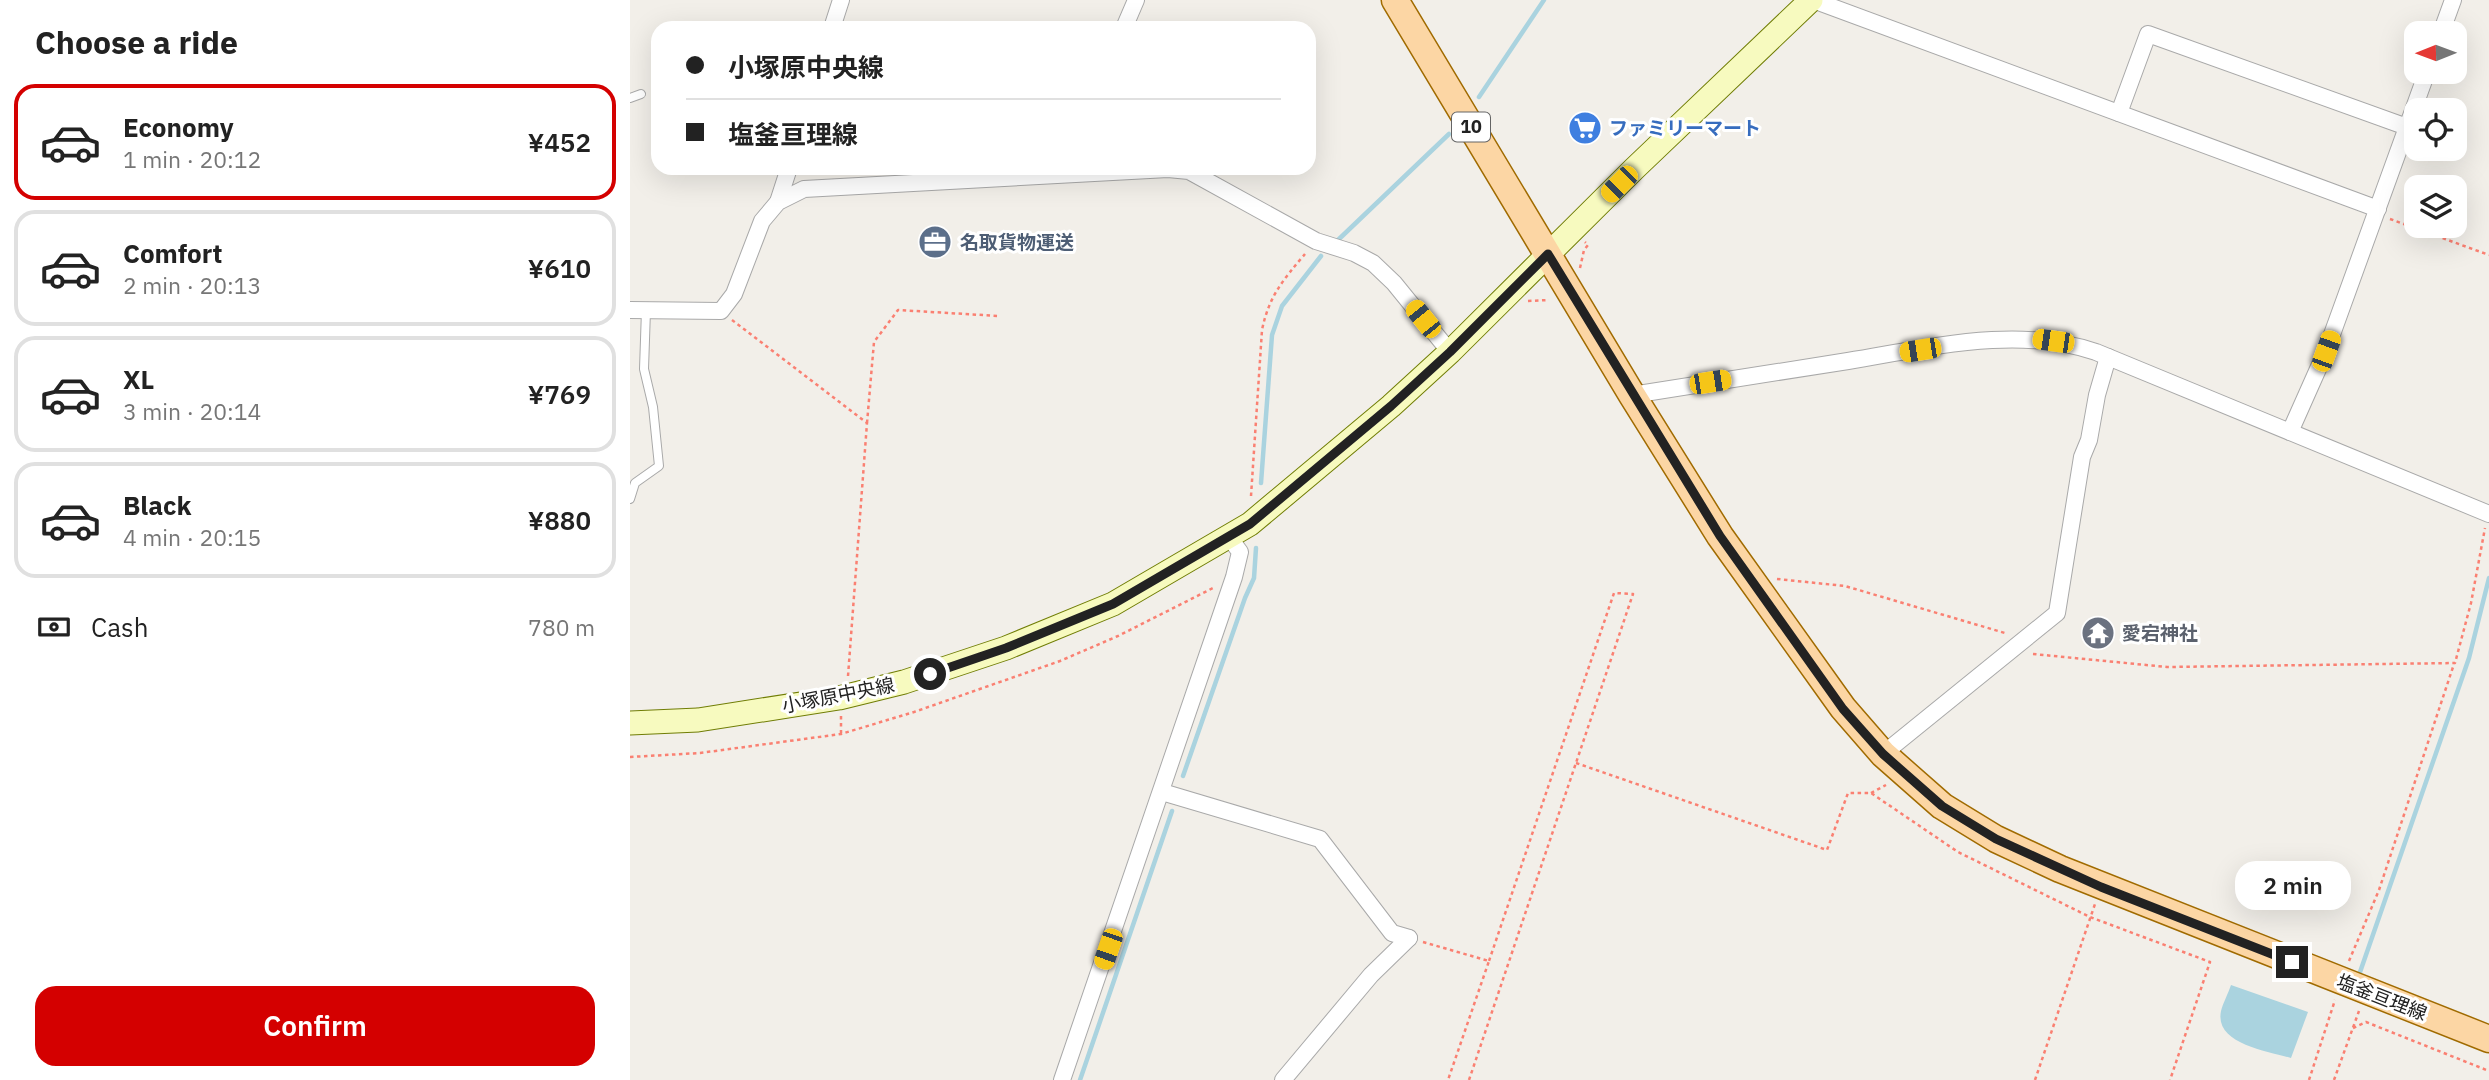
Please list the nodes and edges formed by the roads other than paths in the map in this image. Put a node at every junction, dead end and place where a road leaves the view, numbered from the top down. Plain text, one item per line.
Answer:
1 (841, 0) edge
2 (1136, 0) edge
3 (1395, 0) edge
4 (1812, 0) edge
5 (2453, 0) edge
6 (834, 21) edge
7 (1127, 21) edge
8 (2445, 21) edge
9 (641, 94) dead end
10 (630, 98) edge
11 (2119, 113) junction
12 (2404, 126) edge
13 (2404, 135) edge
14 (787, 175) edge
15 (1010, 175) edge
16 (1196, 175) edge
17 (778, 202) junction
18 (2377, 211) junction
19 (1548, 254) junction
20 (638, 310) edge
21 (1450, 352) junction
22 (2108, 357) junction
23 (1632, 395) junction
24 (2290, 432) junction
25 (630, 499) edge
26 (2488, 513) edge
27 (1229, 537) junction
28 (630, 723) edge
29 (1883, 754) junction
30 (1162, 792) junction
31 (2489, 1039) edge
32 (1062, 1080) edge
33 (1283, 1080) edge

1 - 6 street
2 - 7 street
3 - 19 main road, 塩釜亘理線 / 10
4 - 11 street
4 - 19 street, 小塚原中央線
5 - 8 street
9 - 10 lane
11 - 12 street
11 - 18 street
13 - 18 street
14 - 17 street
15 - 17 street
16 - 21 street
17 - 20 street
18 - 24 street
19 - 21 street, 小塚原中央線
19 - 23 main road, 塩釜亘理線 / 10
20 - 25 lane
21 - 27 street, 小塚原中央線
22 - 23 street
22 - 24 street
22 - 29 street
23 - 29 main road, 塩釜亘理線 / 10
24 - 26 street
27 - 28 street, 小塚原中央線
27 - 30 street
29 - 31 main road, 塩釜亘理線 / 10
30 - 32 street
30 - 33 street

